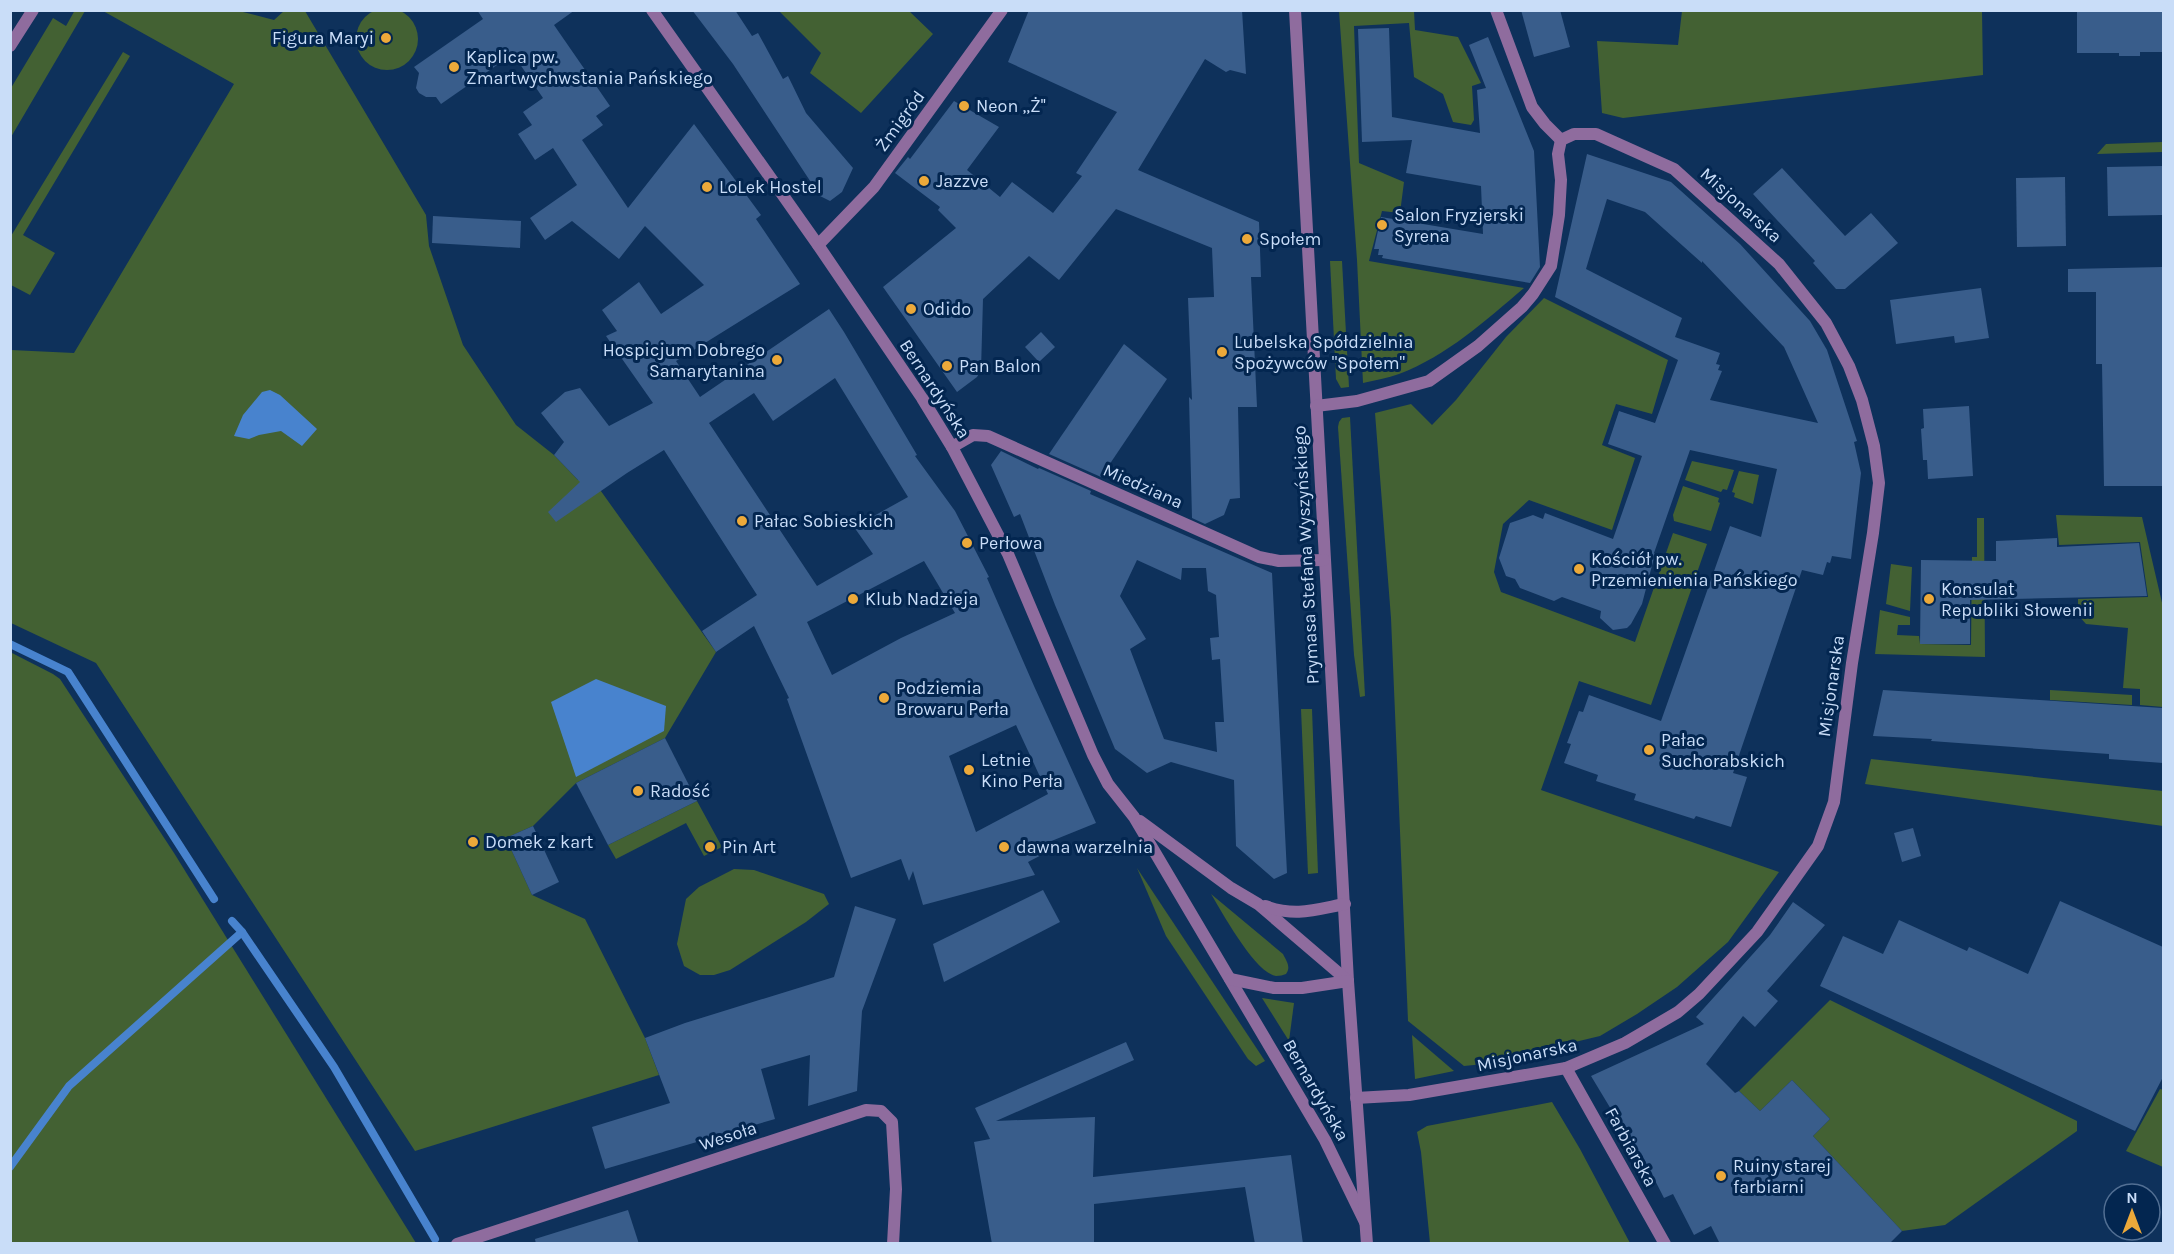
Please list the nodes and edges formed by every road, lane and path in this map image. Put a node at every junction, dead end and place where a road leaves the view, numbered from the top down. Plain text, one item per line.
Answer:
1 (33, 10) edge
2 (652, 10) edge
3 (1002, 10) edge
4 (1295, 10) edge
5 (1496, 10) edge
6 (16, 27) edge
7 (10, 46) edge
8 (1561, 140) junction
9 (818, 244) junction
10 (1316, 406) junction
11 (952, 447) junction
12 (1324, 560) junction
13 (1134, 816) junction
14 (1258, 904) junction
15 (1345, 904) junction
16 (1230, 979) junction
17 (1348, 981) junction
18 (1566, 1068) junction
19 (1356, 1098) junction
20 (1365, 1222) junction
21 (457, 1244) edge
22 (893, 1244) edge
23 (1367, 1244) edge
24 (1665, 1244) edge

1 - 6 street
2 - 9 street, Bernardyńska
3 - 9 street, Żmigród
4 - 10 street, Prymasa Stefana Wyszyńskiego
5 - 8 street
6 - 7 street
8 - 10 street
8 - 18 street, Misjonarska
9 - 11 street, Bernardyńska
10 - 12 street, Prymasa Stefana Wyszyńskiego
11 - 12 street, Miedziana
11 - 13 street, Bernardyńska
12 - 15 street, Prymasa Stefana Wyszyńskiego
13 - 14 street, Bernardyńska
13 - 16 street, Bernardyńska
14 - 15 street, Bernardyńska
14 - 17 street, Bernardyńska
15 - 17 street, Prymasa Stefana Wyszyńskiego
16 - 17 street
16 - 20 street, Bernardyńska
17 - 19 street, Prymasa Stefana Wyszyńskiego
18 - 19 street, Misjonarska
18 - 24 street, Farbiarska
19 - 20 street, Prymasa Stefana Wyszyńskiego
20 - 23 street, Prymasa Stefana Wyszyńskiego
21 - 22 street, Wesoła

